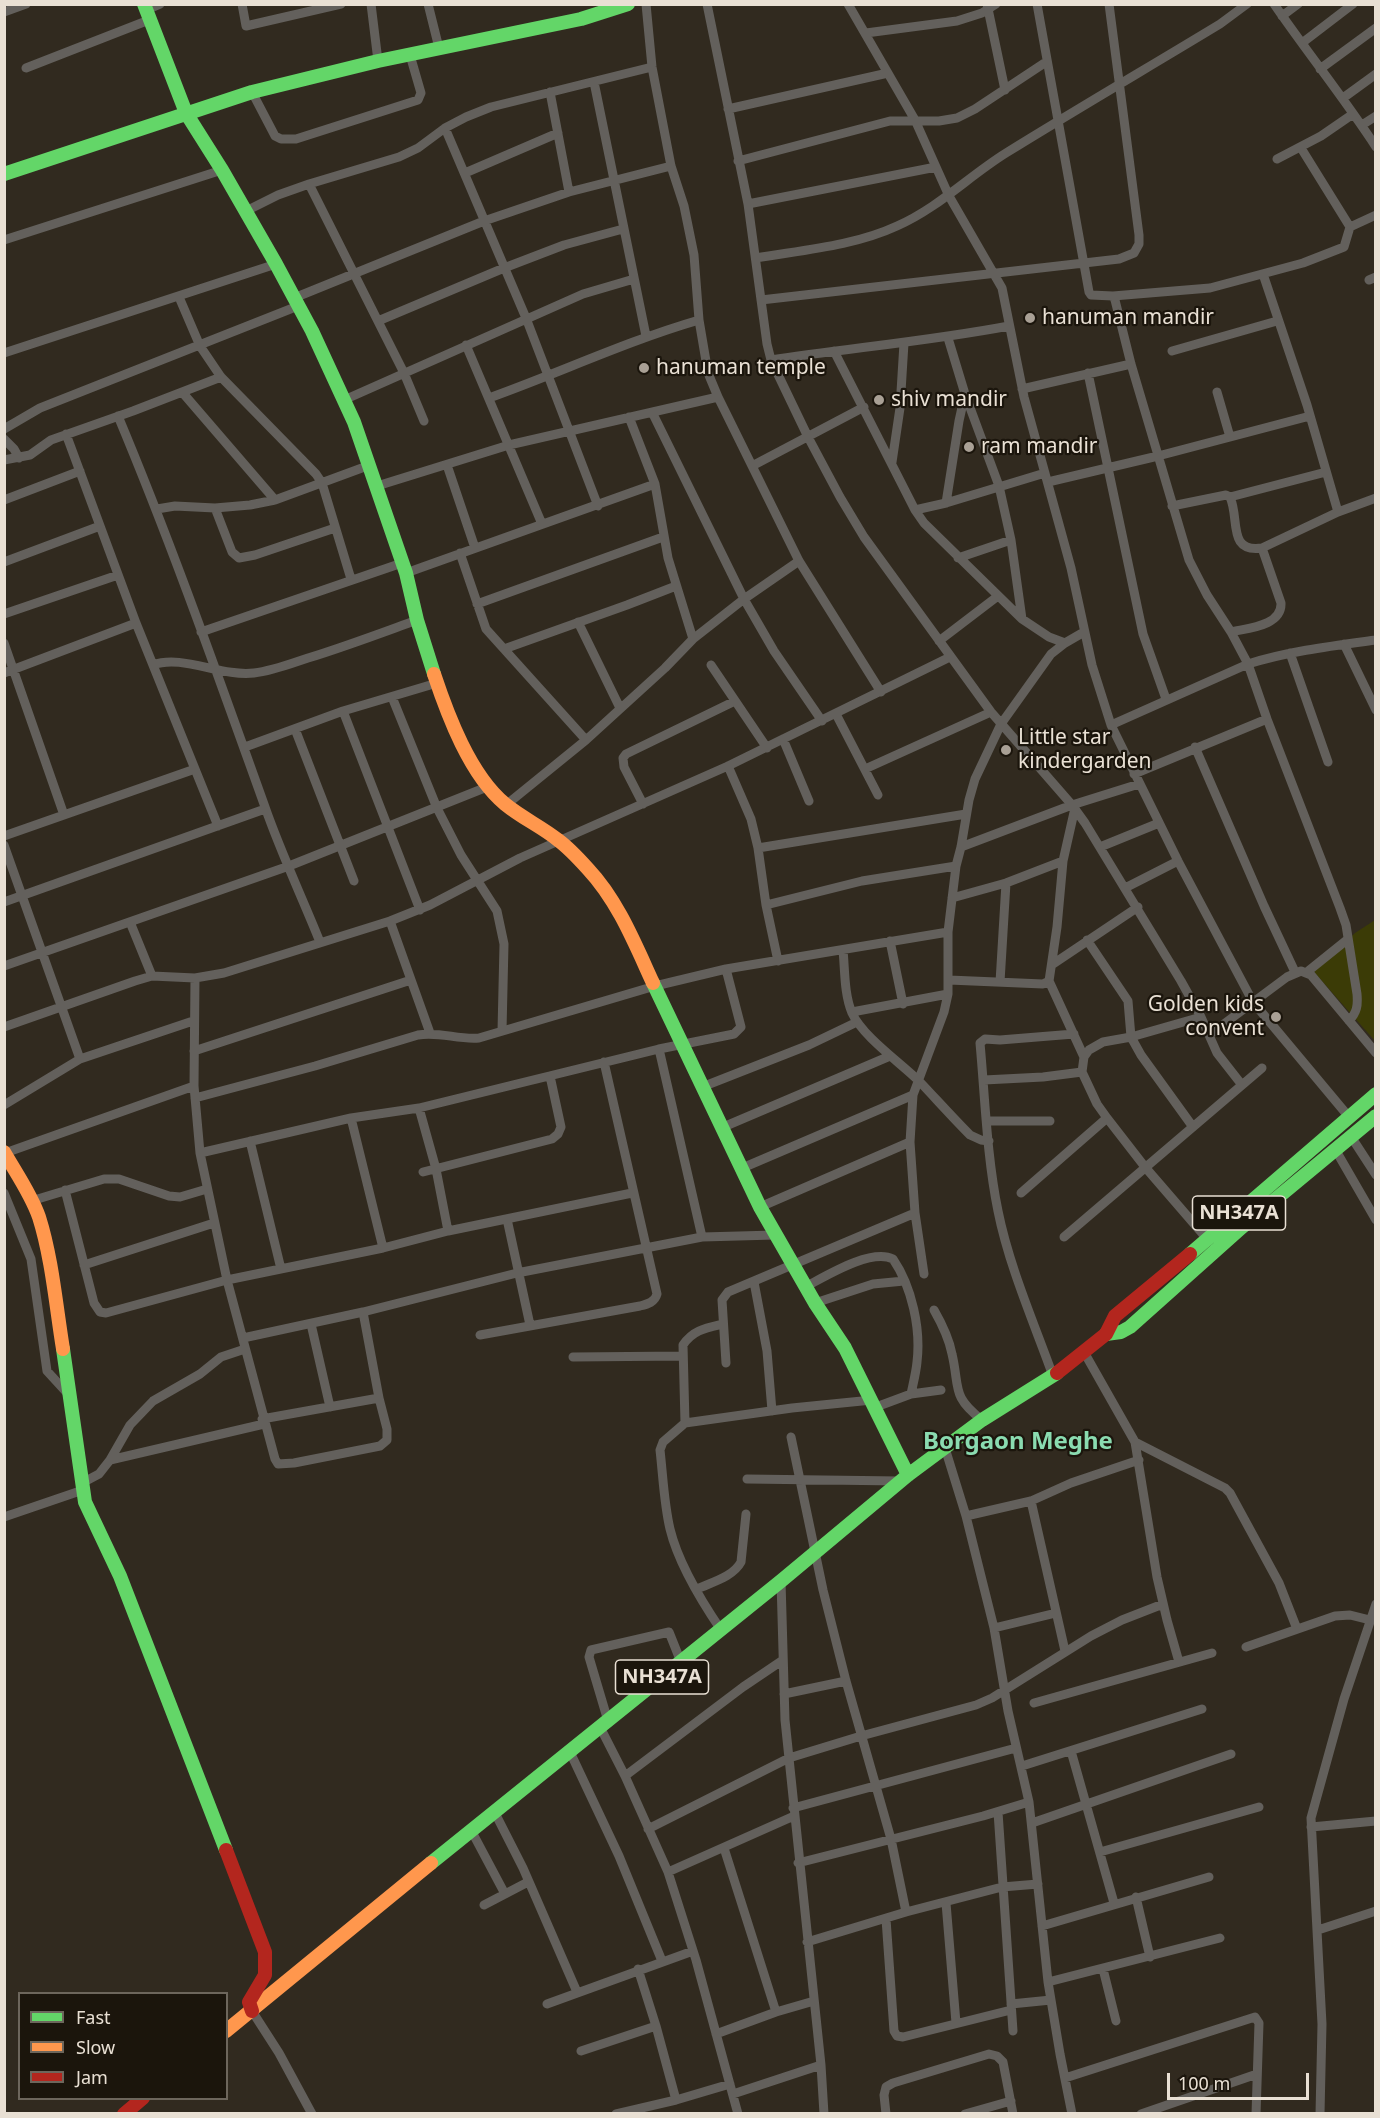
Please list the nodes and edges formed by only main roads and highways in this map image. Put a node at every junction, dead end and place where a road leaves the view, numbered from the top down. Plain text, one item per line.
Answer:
1 (628, 4) edge
2 (146, 11) edge
3 (186, 113) junction
4 (4, 174) edge
5 (1376, 1094) edge
6 (1376, 1116) edge
7 (5, 1152) edge
8 (1106, 1334) junction
9 (904, 1478) junction
10 (252, 2011) junction
11 (228, 2029) edge
12 (141, 2100) edge
13 (124, 2114) edge

1 - 3 main road
2 - 3 main road
3 - 4 main road
3 - 9 main road
5 - 8 main road, NH347A
6 - 8 main road, NH347A
7 - 10 main road
8 - 9 main road, NH347A
9 - 10 main road, NH347A
10 - 11 main road, NH347A
12 - 13 main road

